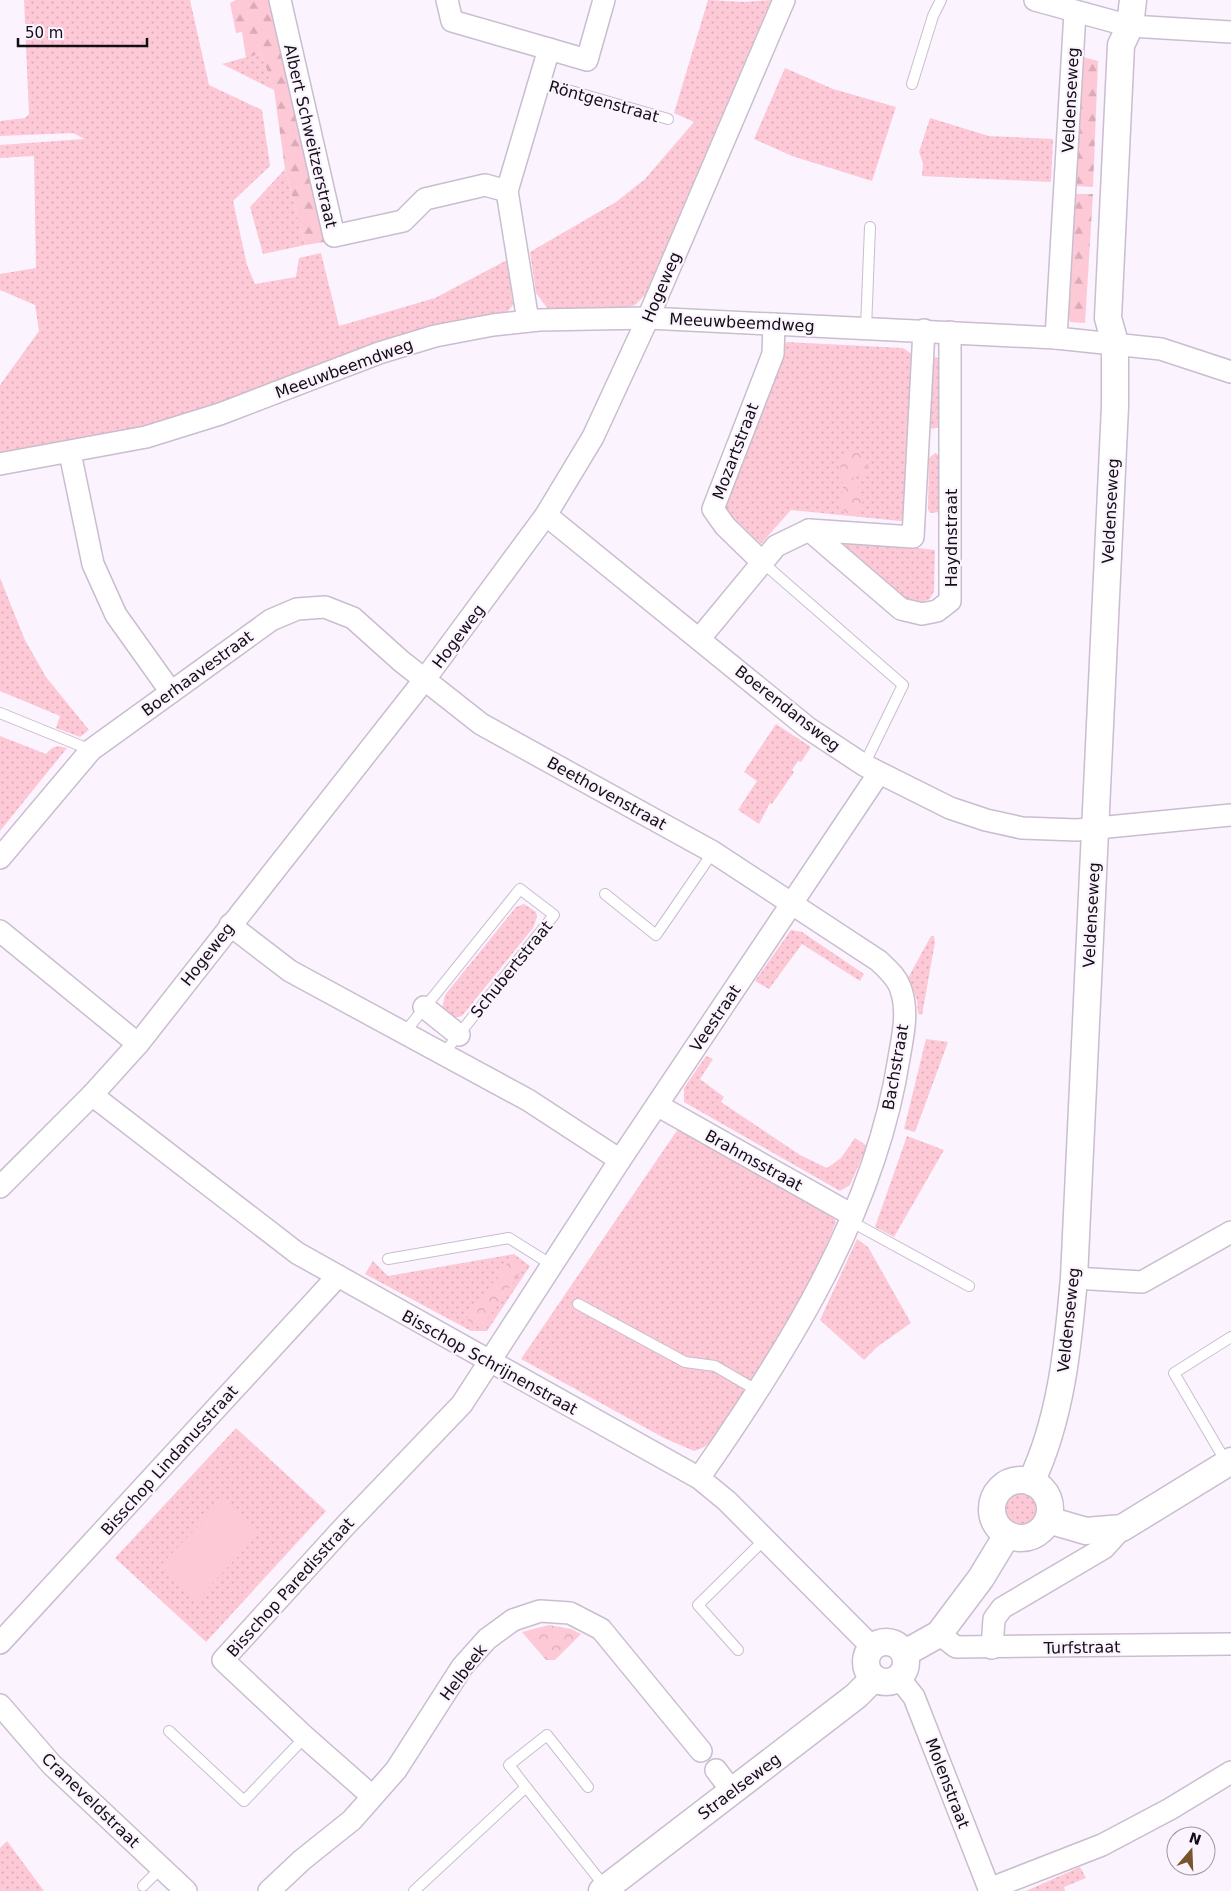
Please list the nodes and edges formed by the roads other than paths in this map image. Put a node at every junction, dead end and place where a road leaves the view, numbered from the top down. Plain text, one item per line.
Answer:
1 (280, 0) edge
2 (447, 0) edge
3 (604, 0) edge
4 (784, 0) edge
5 (941, 0) edge
6 (1035, 0) edge
7 (1133, 0) edge
8 (1075, 12) junction
9 (1130, 26) junction
10 (1231, 32) edge
11 (549, 49) junction
12 (540, 82) junction
13 (912, 84) dead end
14 (668, 120) dead end
15 (507, 191) junction
16 (870, 228) dead end
17 (648, 318) junction
18 (528, 321) junction
19 (774, 324) junction
20 (866, 328) junction
21 (924, 330) junction
22 (950, 332) junction
23 (1056, 338) junction
24 (1115, 343) junction
25 (1231, 372) edge
26 (70, 453) junction
27 (0, 464) edge
28 (546, 515) junction
29 (809, 530) junction
30 (762, 562) junction
31 (700, 638) junction
32 (425, 680) junction
33 (171, 692) junction
34 (0, 714) edge
35 (91, 750) junction
36 (871, 769) junction
37 (1231, 815) edge
38 (1095, 830) junction
39 (713, 852) junction
40 (0, 858) edge
41 (604, 894) dead end
42 (792, 903) junction
43 (230, 925) junction
44 (0, 932) edge
45 (424, 1007) junction
46 (405, 1032) junction
47 (459, 1035) junction
48 (138, 1044) junction
49 (444, 1053) junction
50 (92, 1095) junction
51 (657, 1105) junction
52 (620, 1160) junction
53 (0, 1187) edge
54 (851, 1218) junction
55 (1231, 1232) edge
56 (388, 1259) dead end
57 (552, 1265) junction
58 (338, 1276) junction
59 (1074, 1278) junction
60 (969, 1286) dead end
61 (578, 1304) dead end
62 (1231, 1337) edge
63 (489, 1361) junction
64 (758, 1391) junction
65 (1229, 1462) edge
66 (699, 1478) junction
67 (1031, 1482) junction
68 (1048, 1520) junction
69 (1122, 1528) junction
70 (1007, 1535) junction
71 (765, 1540) junction
72 (939, 1634) junction
73 (0, 1643) edge
74 (1231, 1644) edge
75 (872, 1647) junction
76 (992, 1648) junction
77 (738, 1650) dead end
78 (902, 1665) junction
79 (874, 1678) junction
80 (0, 1705) edge
81 (169, 1731) dead end
82 (305, 1737) junction
83 (701, 1751) dead end
84 (716, 1770) dead end
85 (1231, 1772) edge
86 (526, 1787) junction
87 (588, 1787) dead end
88 (732, 1791) junction
89 (372, 1796) junction
90 (161, 1868) junction
91 (143, 1886) dead end
92 (604, 1889) edge
93 (989, 1890) edge
94 (186, 1891) edge
95 (270, 1891) edge
96 (414, 1891) edge

1 - 15 street, Albert Schweitzerstraat
2 - 11 street
3 - 11 street
4 - 17 street, Hogeweg
5 - 13 lane
6 - 8 street
7 - 9 street, Veldenseweg
8 - 9 street
8 - 23 street, Veldenseweg
9 - 10 street
9 - 24 street, Veldenseweg
11 - 12 street, Röntgenstraat
12 - 14 lane, Röntgenstraat
12 - 15 street, Röntgenstraat
15 - 18 street, Röntgenstraat
16 - 20 lane
17 - 18 street, Meeuwbeemdweg
17 - 19 street, Meeuwbeemdweg
17 - 28 street, Hogeweg
18 - 26 street, Meeuwbeemdweg
19 - 20 street, Meeuwbeemdweg
19 - 30 street, Mozartstraat
20 - 21 street, Meeuwbeemdweg
21 - 22 street, Meeuwbeemdweg
21 - 29 street
22 - 23 street, Meeuwbeemdweg
22 - 29 street, Haydnstraat
23 - 24 street, Meeuwbeemdweg
24 - 25 street, Meeuwbeemdweg
24 - 38 street, Veldenseweg
26 - 27 street, Meeuwbeemdweg
26 - 33 street
28 - 31 street, Boerendansweg
28 - 32 street, Hogeweg
29 - 30 street
30 - 31 street
30 - 36 lane
31 - 36 street, Boerendansweg
32 - 33 street, Boerhaavestraat
32 - 39 street, Beethovenstraat
32 - 43 street, Hogeweg
33 - 35 street, Boerhaavestraat
34 - 35 lane
35 - 40 street, Boerhaavestraat
36 - 38 street, Boerendansweg
36 - 42 street, Veestraat
37 - 38 street, Boerendansweg
38 - 59 street, Veldenseweg
39 - 41 lane
39 - 42 street, Beethovenstraat
42 - 51 street, Veestraat
42 - 54 street, Bachstraat
43 - 46 street
43 - 48 street, Hogeweg
44 - 48 street
45 - 46 lane, Schubertstraat
45 - 47 street
45 - 47 lane, Schubertstraat
46 - 49 street
47 - 49 lane, Schubertstraat
48 - 50 street, Hogeweg
49 - 52 street
50 - 53 street, Hogeweg
50 - 58 street, Bisschop Schrijnenstraat
51 - 52 street, Veestraat
51 - 54 street, Brahmsstraat
52 - 57 street, Veestraat
54 - 60 lane
54 - 64 street, Bachstraat
55 - 59 street
56 - 57 lane
57 - 63 street, Veestraat
58 - 63 street, Bisschop Schrijnenstraat
58 - 73 street, Bisschop Lindanusstraat
59 - 67 street, Veldenseweg
61 - 64 lane
62 - 65 lane
63 - 66 street, Bisschop Schrijnenstraat
63 - 82 street, Bisschop Paredisstraat
64 - 66 street, Bachstraat
65 - 69 street
66 - 71 street, Bisschop Schrijnenstraat
67 - 68 street
67 - 70 street
68 - 69 street
68 - 70 street
69 - 76 street
70 - 72 street
71 - 75 street, Bisschop Schrijnenstraat
71 - 77 lane
72 - 76 street, Turfstraat
72 - 78 street
74 - 76 street, Turfstraat
75 - 78 street
75 - 79 street
78 - 79 street
78 - 93 street, Molenstraat
79 - 88 street, Straelseweg
80 - 90 street, Craneveldstraat
81 - 82 lane
82 - 89 street, Bisschop Paredisstraat
83 - 89 street, Helbeek
84 - 88 street
85 - 93 street
86 - 87 lane
86 - 92 lane
86 - 96 lane
88 - 92 street, Straelseweg
89 - 95 street, Helbeek
90 - 91 lane
90 - 94 street, Craneveldstraat

